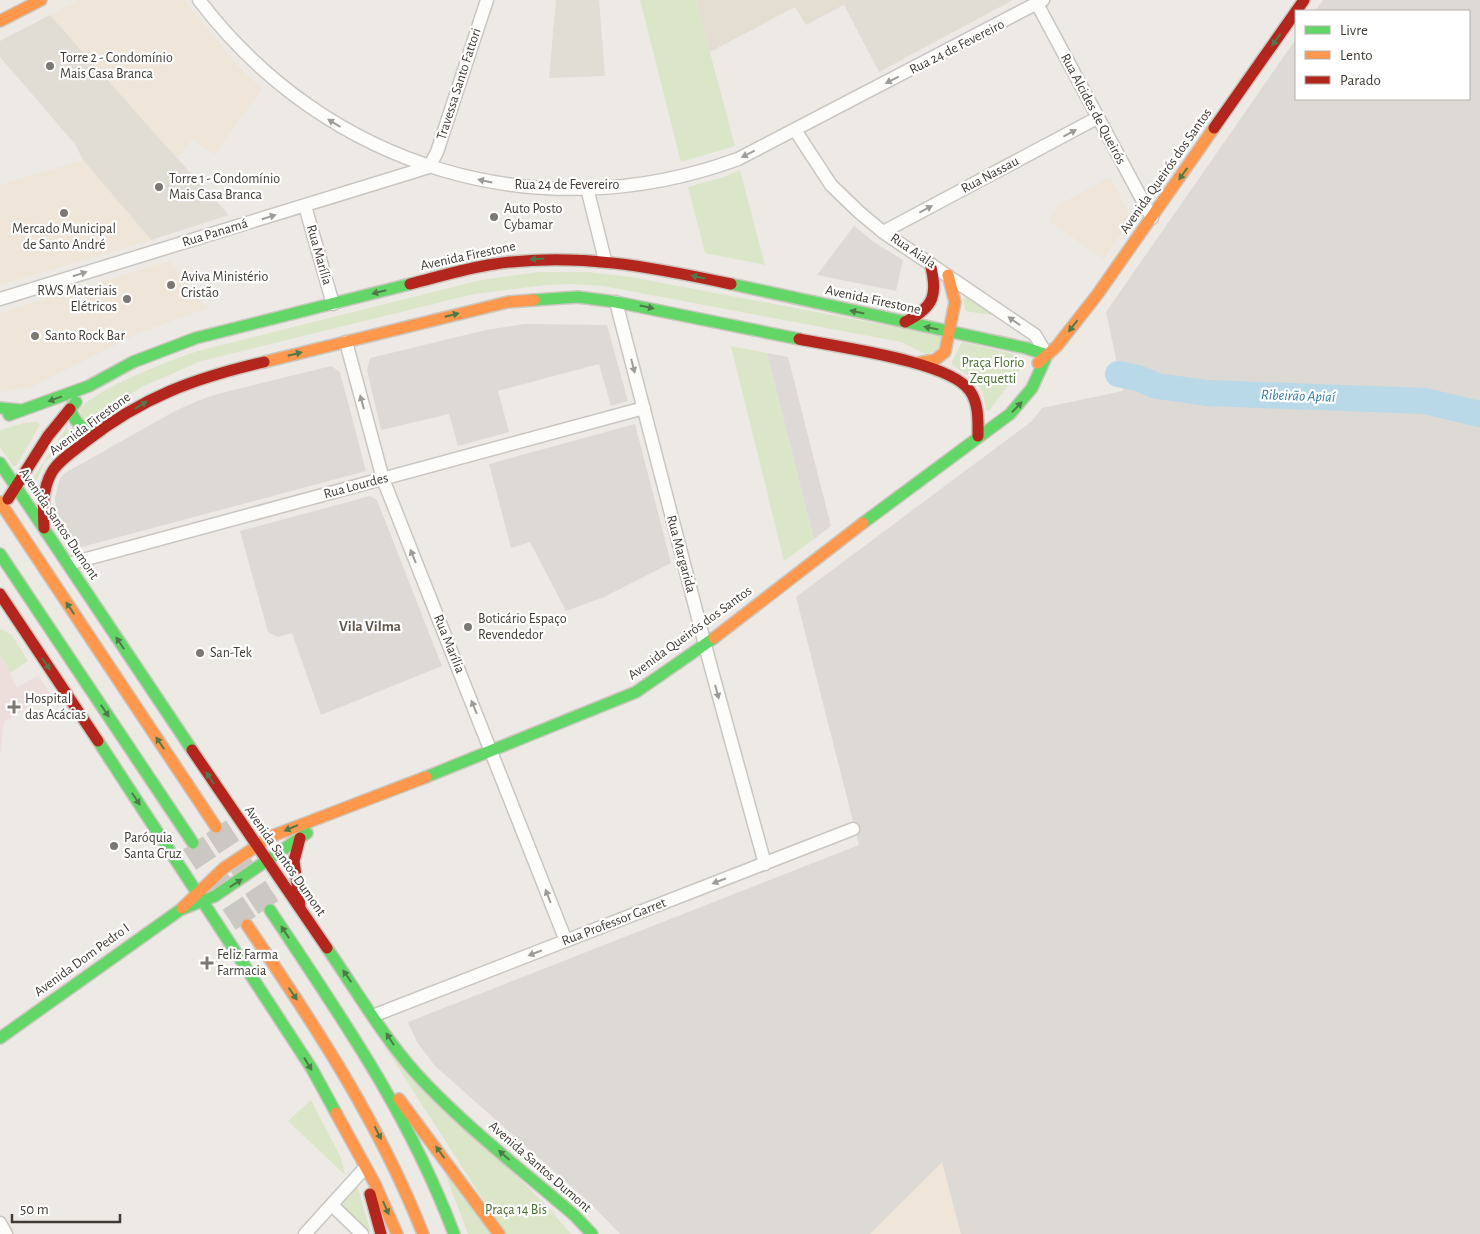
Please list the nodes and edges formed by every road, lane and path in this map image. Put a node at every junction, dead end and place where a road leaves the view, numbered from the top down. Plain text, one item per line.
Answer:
1 (41, 0) edge
2 (199, 0) edge
3 (487, 0) edge
4 (1039, 1) edge
5 (1295, 13) edge
6 (0, 22) edge
7 (1097, 118) junction
8 (795, 130) junction
9 (429, 167) junction
10 (587, 188) junction
11 (305, 206) junction
12 (1152, 218) junction
13 (883, 232) junction
14 (606, 260) junction
15 (930, 263) junction
16 (948, 275) junction
17 (0, 299) edge
18 (616, 302) junction
19 (333, 304) junction
20 (905, 322) junction
21 (950, 331) junction
22 (346, 342) junction
23 (1047, 355) junction
24 (918, 363) junction
25 (1022, 380) dead end
26 (89, 386) junction
27 (1006, 400) dead end
28 (0, 408) edge
29 (644, 408) junction
30 (70, 409) junction
31 (20, 410) junction
32 (0, 420) edge
33 (100, 431) junction
34 (978, 436) junction
35 (0, 463) edge
36 (383, 479) junction
37 (16, 487) junction
38 (1, 508) edge
39 (44, 529) junction
40 (0, 554) edge
41 (68, 564) junction
42 (0, 594) edge
43 (4, 608) edge
44 (705, 645) junction
45 (492, 752) junction
46 (228, 804) junction
47 (330, 815) junction
48 (853, 829) dead end
49 (300, 838) junction
50 (166, 843) junction
51 (255, 845) junction
52 (267, 862) junction
53 (765, 864) junction
54 (197, 890) junction
55 (204, 902) junction
56 (182, 908) junction
57 (270, 910) tunnel mouth
58 (301, 911) junction
59 (241, 930) junction
60 (566, 941) junction
61 (238, 956) junction
62 (375, 1015) junction
63 (0, 1038) edge
64 (379, 1075) junction
65 (356, 1152) junction
66 (363, 1170) junction
67 (541, 1187) junction
68 (332, 1206) junction
69 (0, 1223) edge
70 (6, 1234) edge
71 (305, 1234) edge
72 (362, 1234) edge
73 (381, 1234) edge
74 (397, 1234) edge
75 (423, 1234) edge
76 (454, 1234) edge
77 (499, 1234) edge
78 (579, 1234) edge
79 (592, 1234) edge

1 - 6 main road
9 -> 2 street, Rua 24 de Fevereiro
3 - 9 street, Travessa Santo Fattori
4 - 7 street, Rua Alcides de Queirós
4 -> 8 street, Rua 24 de Fevereiro
5 -> 12 main road, Avenida Queirós dos Santos
7 - 12 street, Rua Alcides de Queirós
13 -> 7 street, Rua Nassau
8 -> 10 street, Rua 24 de Fevereiro
8 - 13 street, Rua Aiala
10 -> 9 street, Rua 24 de Fevereiro
9 - 11 street, Rua Panamá
10 - 14 street
17 -> 11 street, Rua Panamá
11 - 19 street, Rua Marília
12 -> 23 main road, Avenida Queirós dos Santos
13 - 15 street, Rua Aiala
14 -> 19 main road, Avenida Firestone
20 -> 14 main road, Avenida Firestone
15 - 16 street, Rua Aiala
15 - 20 main road
16 - 21 main road
23 -> 16 street, Rua Aiala
22 -> 18 main road, Avenida Firestone
18 -> 24 main road, Avenida Firestone
18 -> 29 street, Rua Margarida
19 - 26 main road, Avenida Firestone
21 -> 20 main road, Avenida Firestone
21 - 23 main road, Avenida Firestone
21 - 24 main road
33 -> 22 main road, Avenida Firestone
36 -> 22 street, Rua Marília
23 - 25 main road, Avenida Queirós dos Santos
34 -> 23 main road, Avenida Queirós dos Santos
24 - 34 main road, Avenida Firestone
26 - 30 main road
26 -> 31 main road, Avenida Firestone
27 - 34 main road, Avenida Queirós dos Santos
28 - 31 main road
29 - 36 street, Rua Lourdes
29 - 44 street, Rua Margarida
30 - 33 main road
30 - 37 main road
31 - 32 main road, Avenida Firestone
33 - 39 main road, Avenida Firestone
34 - 44 main road, Avenida Queirós dos Santos
35 - 37 main road, Avenida Santos Dumont
36 - 41 street, Rua Lourdes
45 -> 36 street, Rua Marília
37 - 38 main road
37 - 39 main road, Avenida Santos Dumont
46 -> 38 main road
39 - 41 main road, Avenida Santos Dumont
40 -> 50 main road
46 -> 41 main road, Avenida Santos Dumont
42 - 43 main road
43 -> 50 main road
44 - 45 main road, Avenida Queirós dos Santos
44 -> 53 street, Rua Margarida
45 - 47 main road, Avenida Queirós dos Santos
60 -> 45 street, Rua Marília
46 - 51 main road, Avenida Santos Dumont
47 - 49 main road, Avenida Queirós dos Santos
47 -> 51 main road, Avenida Queirós dos Santos
48 - 53 street, Rua Professor Garret
49 - 52 main road, Avenida Queirós dos Santos
49 - 58 main road
50 - 54 main road
51 - 52 main road, Avenida Santos Dumont
51 - 54 main road, Avenida Queirós dos Santos
55 -> 52 main road, Avenida Queirós dos Santos
52 - 58 main road, Avenida Santos Dumont
53 -> 60 street, Rua Professor Garret
54 - 55 main road
54 - 56 main road, Avenida Dom Pedro I
55 - 56 main road, Avenida Dom Pedro I
55 - 61 main road
56 - 63 main road, Avenida Dom Pedro I
64 -> 57 main road
58 - 59 main road
62 -> 58 main road, Avenida Santos Dumont
59 - 61 main road
59 -> 75 main road
60 -> 62 street, Rua Professor Garret
61 -> 65 main road
67 -> 62 main road, Avenida Santos Dumont
64 - 76 main road
77 -> 64 main road
65 - 66 main road
65 -> 74 main road
66 - 68 street
66 - 73 main road
67 - 78 main road
67 - 79 main road, Avenida Santos Dumont
68 - 71 street
68 - 72 street
69 - 70 street

